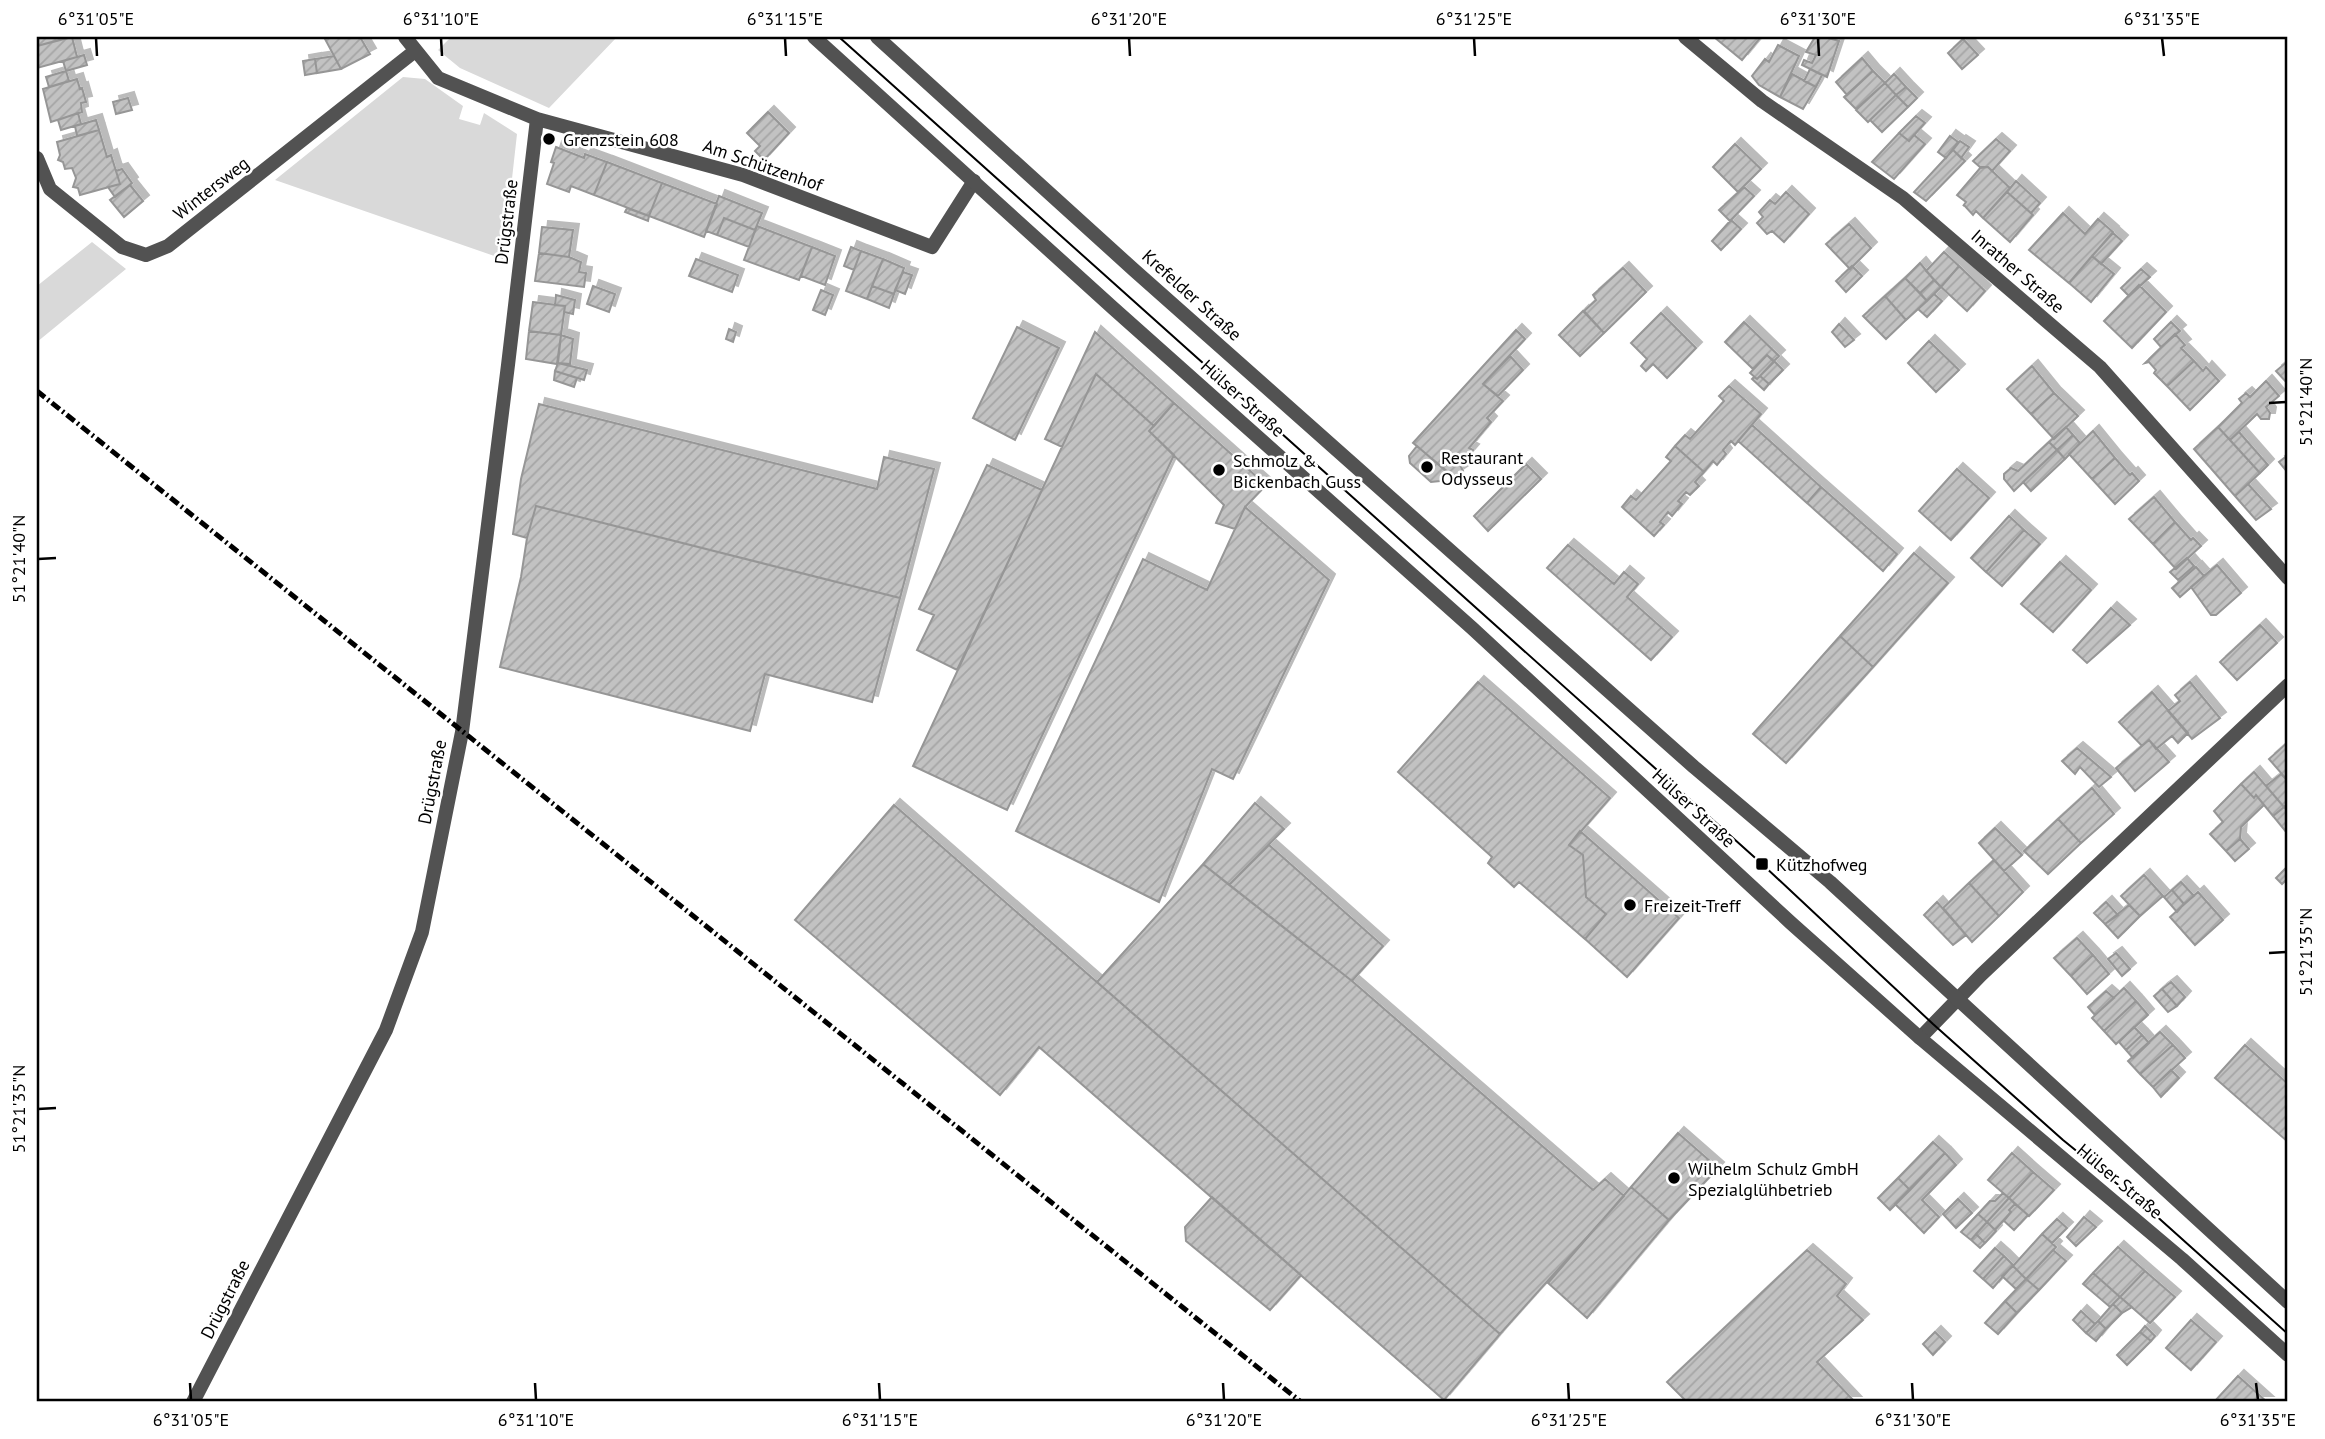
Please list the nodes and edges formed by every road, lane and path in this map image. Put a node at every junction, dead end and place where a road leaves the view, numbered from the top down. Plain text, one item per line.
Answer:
1 (405, 37) edge
2 (814, 37) edge
3 (877, 37) edge
4 (1685, 37) edge
5 (415, 51) junction
6 (537, 118) junction
7 (37, 158) edge
8 (974, 181) junction
9 (2288, 578) edge
10 (1484, 579) joint
11 (2288, 685) edge
12 (1958, 999) junction
13 (1920, 1038) junction
14 (2288, 1301) edge
15 (2288, 1355) edge
16 (193, 1402) edge

1 - 5 street, Am Schützenhof
2 - 8 street
3 - 10 street, Krefelder Straße
4 - 9 street, Inrather Straße
5 - 6 street, Am Schützenhof
5 - 7 street, Wintersweg
6 - 8 street, Am Schützenhof
6 - 16 street, Drügstraße
8 - 13 street, Hülser Straße
10 - 12 street, Hülser Straße
11 - 12 street
12 - 13 street
12 - 14 street, Hülser Straße
13 - 15 street, Hülser Straße

